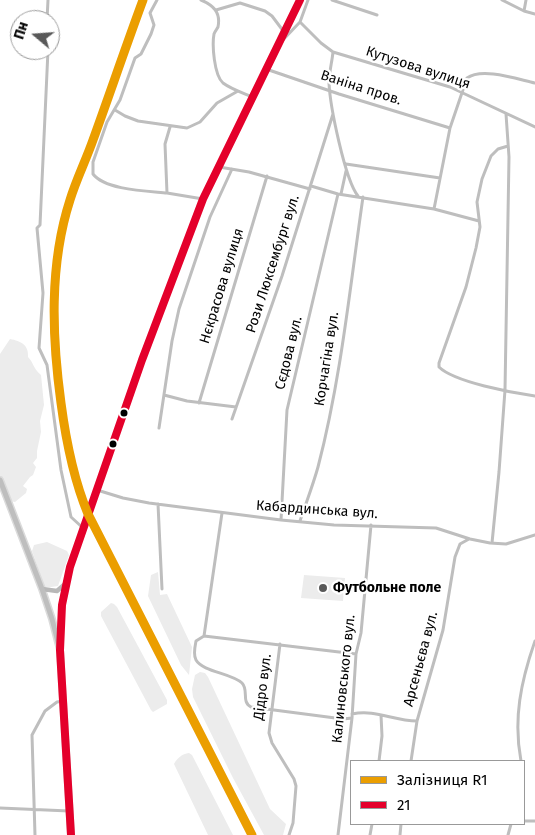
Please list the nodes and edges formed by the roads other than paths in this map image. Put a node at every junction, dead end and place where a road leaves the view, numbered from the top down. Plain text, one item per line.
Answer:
1 (157, 0) edge
2 (201, 0) edge
3 (300, 0) edge
4 (308, 0) edge
5 (332, 0) edge
6 (502, 0) edge
7 (526, 0) edge
8 (216, 10) junction
9 (524, 11) junction
10 (535, 14) edge
11 (377, 15) dead end
12 (300, 22) junction
13 (284, 32) junction
14 (277, 45) junction
15 (333, 52) junction
16 (48, 60) edge
17 (265, 68) junction
18 (535, 83) edge
19 (238, 91) junction
20 (330, 91) junction
21 (462, 92) junction
22 (252, 97) junction
23 (115, 110) junction
24 (333, 114) junction
25 (506, 114) junction
26 (170, 126) junction
27 (535, 127) edge
28 (450, 128) junction
29 (508, 146) junction
30 (346, 166) junction
31 (219, 167) junction
32 (232, 169) junction
33 (267, 176) junction
34 (440, 178) junction
35 (310, 187) junction
36 (167, 194) junction
37 (340, 194) junction
38 (359, 197) junction
39 (363, 198) junction
40 (203, 199) junction
41 (434, 209) junction
42 (479, 221) junction
43 (504, 390) junction
44 (164, 395) junction
45 (535, 396) edge
46 (199, 403) junction
47 (236, 407) junction
48 (232, 419) dead end
49 (159, 428) dead end
50 (0, 480) edge
51 (96, 489) junction
52 (158, 504) junction
53 (222, 513) junction
54 (280, 520) junction
55 (300, 521) junction
56 (370, 525) junction
57 (83, 528) junction
58 (535, 535) edge
59 (470, 539) junction
60 (492, 543) junction
61 (66, 582) junction
62 (42, 588) junction
63 (162, 589) dead end
64 (204, 636) junction
65 (535, 641) edge
66 (280, 644) junction
67 (60, 650) junction
68 (356, 654) junction
69 (63, 700) junction
70 (272, 710) junction
71 (381, 715) junction
72 (352, 716) junction
73 (417, 721) junction
74 (379, 760) edge
75 (410, 760) edge
76 (521, 760) edge
77 (0, 808) edge
78 (33, 810) junction
79 (70, 811) junction
80 (35, 835) edge
81 (71, 835) edge
82 (288, 835) edge
83 (338, 835) edge

1 - 23 street
2 - 8 street
3 - 13 main road
4 - 12 street
5 - 11 street
6 - 9 street
7 - 9 street
8 - 13 street
8 - 19 street
9 - 10 street
12 - 14 street
12 - 15 street, Кутузова вулиця
13 - 14 main road
14 - 17 main road
15 - 20 street
15 - 21 street, Кутузова вулиця
16 - 57 street
17 - 20 street, Ваніна пров.
17 - 22 main road
18 - 21 street
19 - 22 street
19 - 26 street
20 - 24 street
20 - 28 street, Ваніна пров.
21 - 25 street, Кутузова вулиця
21 - 28 street
22 - 31 main road
23 - 26 street
23 - 36 street
24 - 30 street
24 - 35 street, Рози Люксембург вул.
25 - 27 street, Кутузова вулиця
25 - 29 street
26 - 36 street
28 - 34 street
29 - 42 street
29 - 43 street
30 - 34 street
30 - 37 street, Сєдова вул.
30 - 38 street
31 - 32 street
31 - 40 main road
32 - 33 street
32 - 44 street
33 - 35 street
33 - 46 street, Нєкрасова вулиця
34 - 41 street
35 - 37 street
35 - 47 street, Рози Люксембург вул.
36 - 40 street
37 - 38 street
37 - 54 street, Сєдова вул.
38 - 39 street
39 - 41 street
39 - 55 street, Корчагіна вул.
40 - 51 main road
41 - 42 street
42 - 43 street
43 - 45 street
43 - 60 street
44 - 46 street
44 - 49 street
46 - 47 street
47 - 48 street, Рози Люксембург вул.
50 - 62 main road
51 - 52 street, Кабардинська вул.
51 - 57 main road
52 - 53 street, Кабардинська вул.
52 - 63 street
53 - 54 street, Кабардинська вул.
53 - 64 street
54 - 55 street, Кабардинська вул.
55 - 56 street, Кабардинська вул.
56 - 59 street, Кабардинська вул.
56 - 68 street, Калиновського вул.
57 - 61 main road
58 - 60 street, Кабардинська вул.
59 - 60 street, Кабардинська вул.
59 - 73 street, Арсеньєва вул.
61 - 62 main road
61 - 67 main road
62 - 67 main road
64 - 66 street
64 - 70 street
65 - 76 street
66 - 68 street
66 - 70 street, Дідро вул.
67 - 69 main road
68 - 72 street, Калиновського вул.
69 - 78 street
69 - 79 main road
70 - 72 street
70 - 82 street, Дідро вул.
71 - 72 street
71 - 73 street
71 - 74 street
72 - 83 street, Калиновського вул.
73 - 75 street, Арсеньєва вул.
77 - 78 street
78 - 79 street
78 - 80 street
79 - 81 main road

